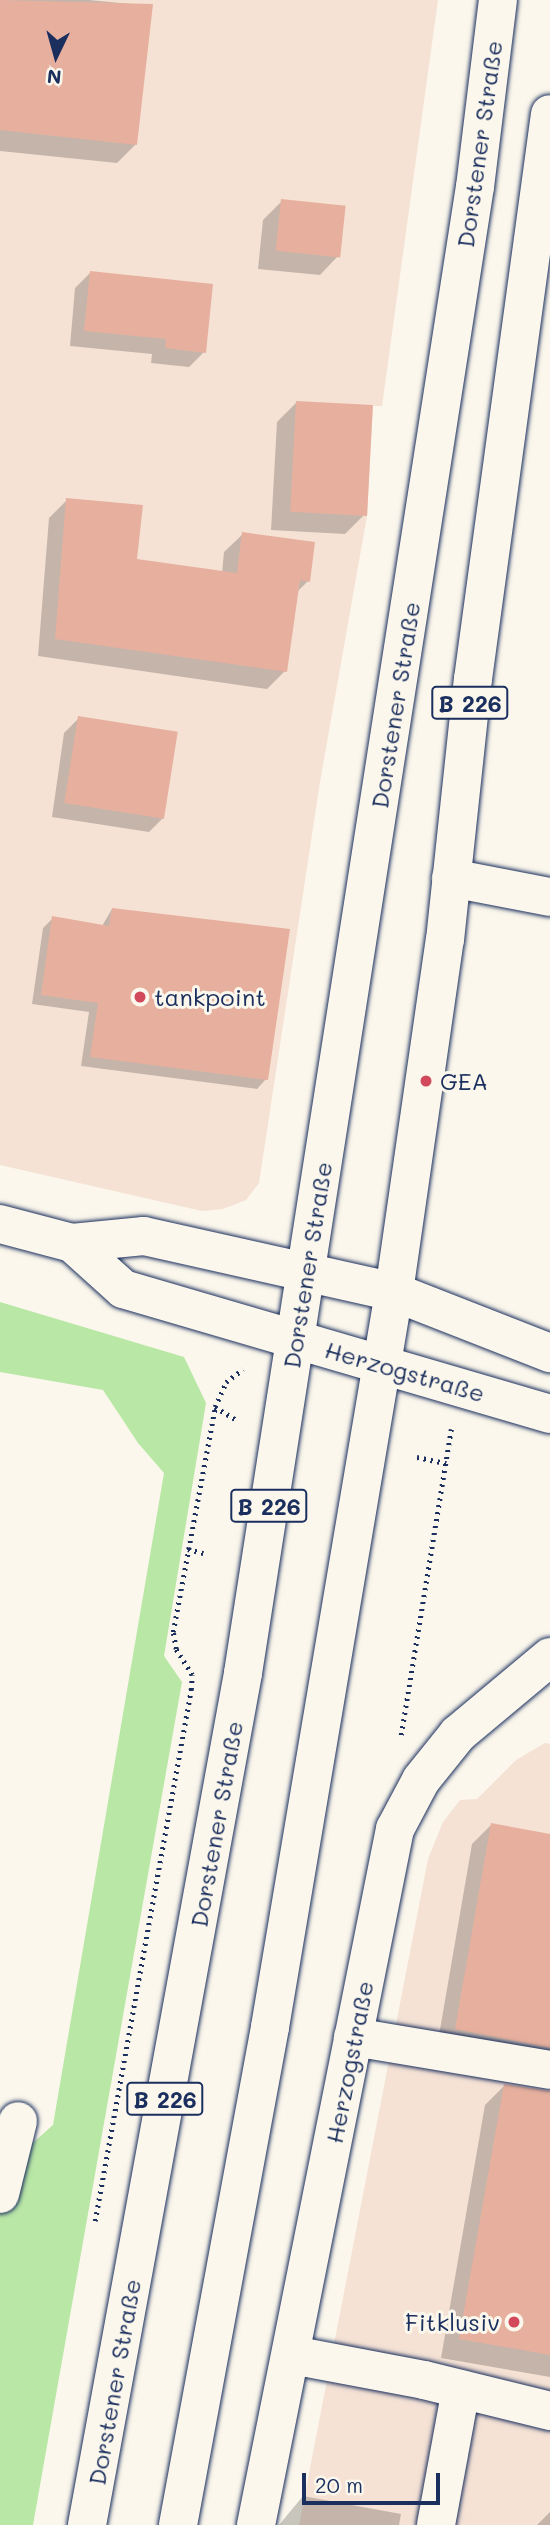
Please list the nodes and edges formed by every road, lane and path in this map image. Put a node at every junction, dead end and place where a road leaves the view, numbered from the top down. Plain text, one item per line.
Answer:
1 (498, 0) edge
2 (550, 114) edge
3 (451, 878) junction
4 (550, 897) edge
5 (0, 1224) edge
6 (72, 1243) junction
7 (306, 1273) junction
8 (394, 1292) junction
9 (296, 1339) junction
10 (550, 1353) edge
11 (382, 1364) junction
12 (226, 1382) dead end
13 (215, 1408) junction
14 (550, 1414) edge
15 (237, 1420) dead end
16 (452, 1428) dead end
17 (417, 1457) dead end
18 (446, 1462) junction
19 (188, 1549) junction
20 (203, 1553) dead end
21 (550, 1657) edge
22 (421, 1780) junction
23 (353, 2037) junction
24 (550, 2070) edge
25 (18, 2121) dead end
26 (0, 2194) edge
27 (94, 2224) dead end
28 (292, 2355) junction
29 (461, 2389) junction
30 (550, 2411) edge
31 (87, 2525) edge
32 (178, 2525) edge
33 (256, 2525) edge
34 (436, 2525) edge

1 - 7 main road, Dorstener Straße / B 226
2 - 3 main road, B 226
3 - 4 main road
3 - 8 main road, B 226
5 - 6 main road, Herzogstraße
6 - 7 main road, Herzogstraße
6 - 9 main road, Herzogstraße
7 - 8 main road, Herzogstraße
7 - 9 main road, Dorstener Straße / B 226
8 - 10 main road, Herzogstraße
8 - 11 main road, B 226
9 - 11 main road, Herzogstraße
9 - 31 main road, Dorstener Straße / B 226
11 - 14 main road, Herzogstraße
11 - 32 main road, B 226
12 - 13 path
13 - 15 path
13 - 19 path
16 - 18 path
17 - 18 path
18 - 22 path
19 - 20 path
19 - 27 path
21 - 22 main road, Herzogstraße
22 - 23 main road, Herzogstraße
23 - 24 main road
23 - 28 main road, Herzogstraße
25 - 26 main road
28 - 29 main road
28 - 33 main road, Herzogstraße
29 - 30 main road
29 - 34 main road

